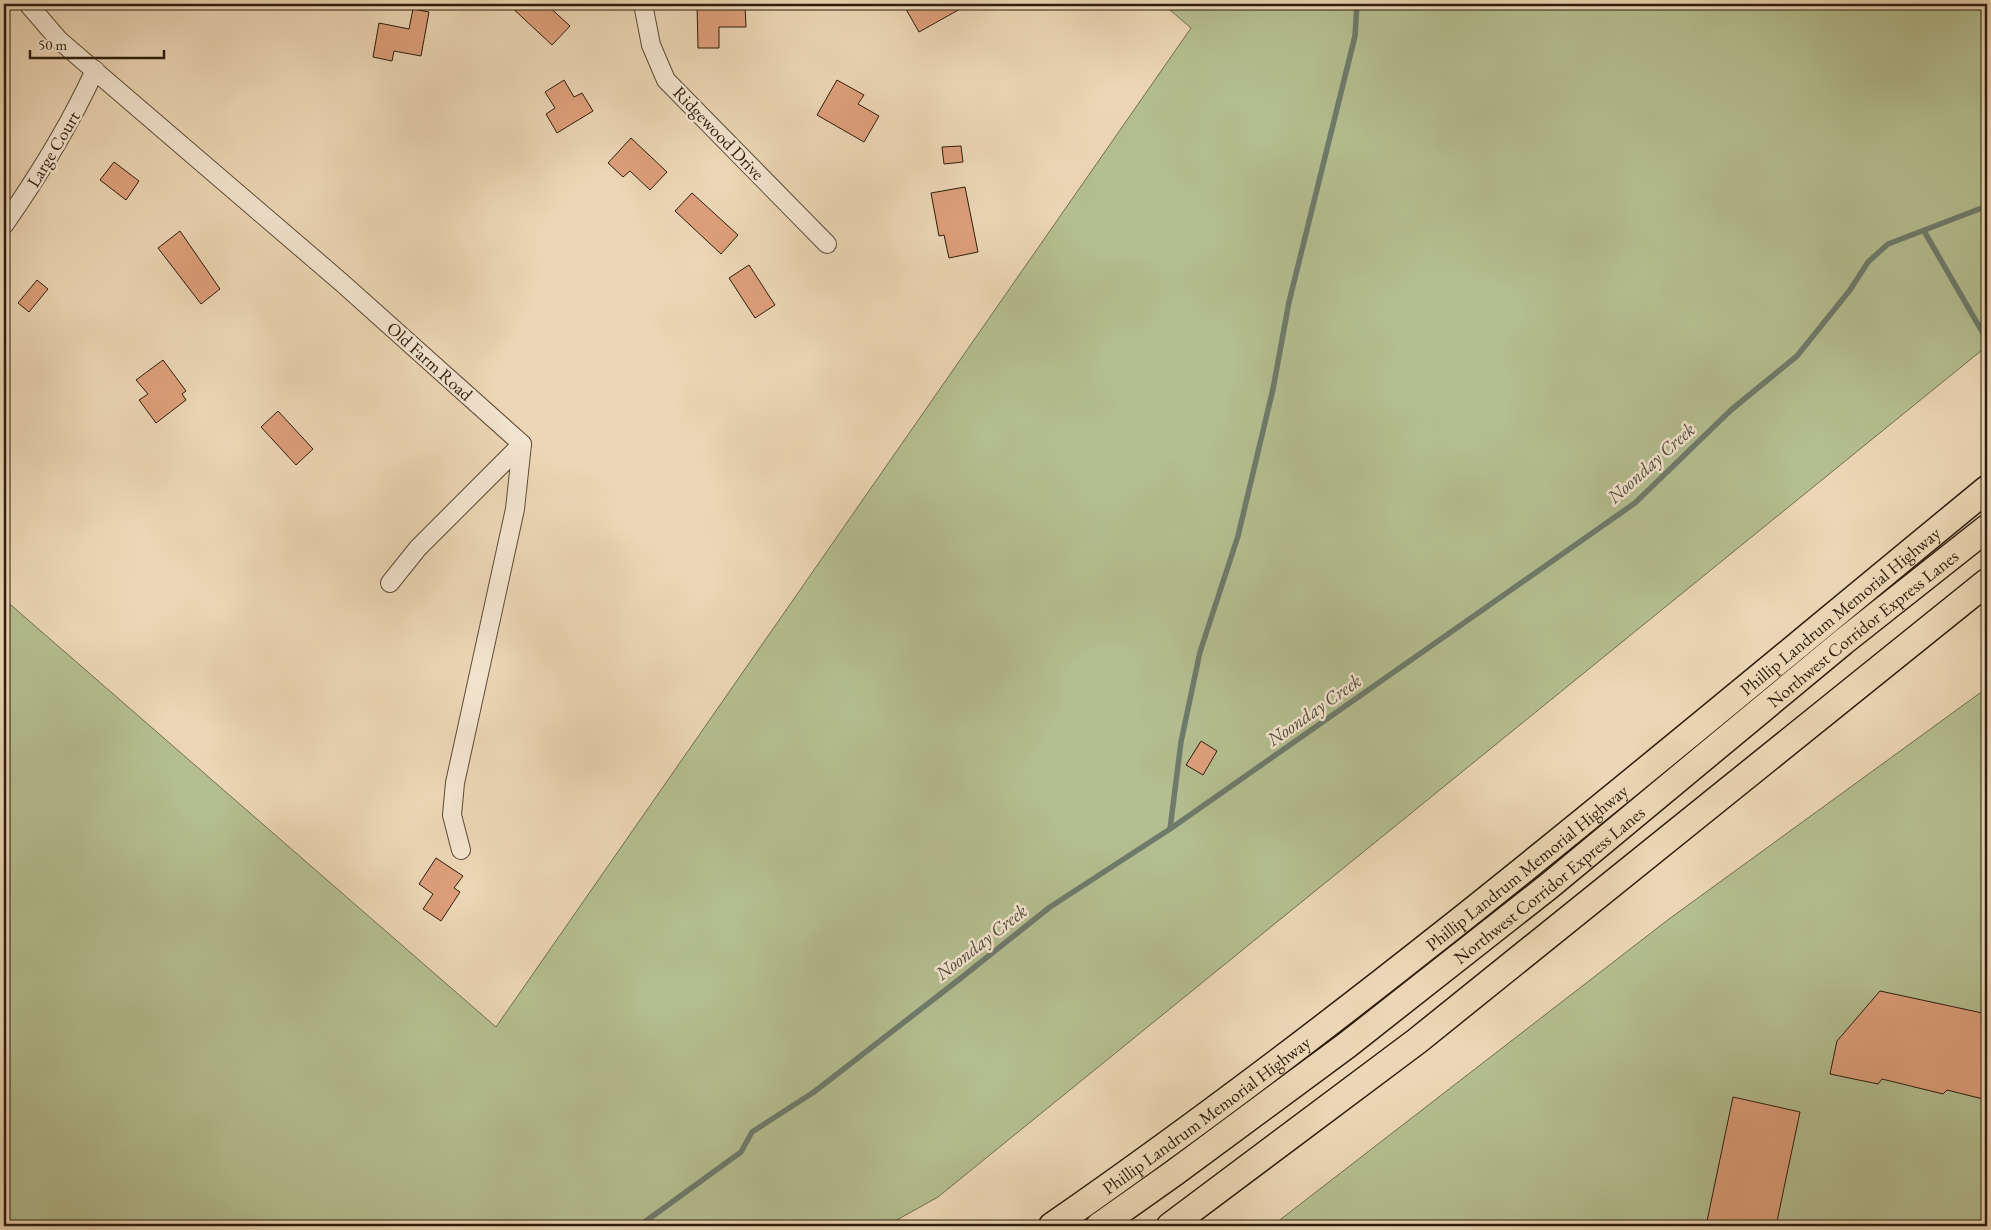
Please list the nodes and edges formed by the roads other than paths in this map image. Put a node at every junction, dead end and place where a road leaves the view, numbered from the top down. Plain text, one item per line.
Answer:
1 (28, 4) edge
2 (643, 4) edge
3 (95, 70) junction
4 (4, 225) edge
5 (828, 244) dead end
6 (522, 444) junction
7 (1987, 490) edge
8 (1987, 528) edge
9 (1987, 582) edge
10 (390, 583) dead end
11 (461, 850) dead end
12 (1052, 1226) edge
13 (1098, 1226) edge
14 (1170, 1226) edge

1 - 3 street, Old Farm Road
2 - 5 street, Ridgewood Drive
3 - 4 street, Large Court
3 - 6 street, Old Farm Road
6 - 10 street
6 - 11 street
7 - 12 highway, Phillip Landrum Memorial Highway
8 - 13 highway, Northwest Corridor Express Lanes
9 - 14 highway

